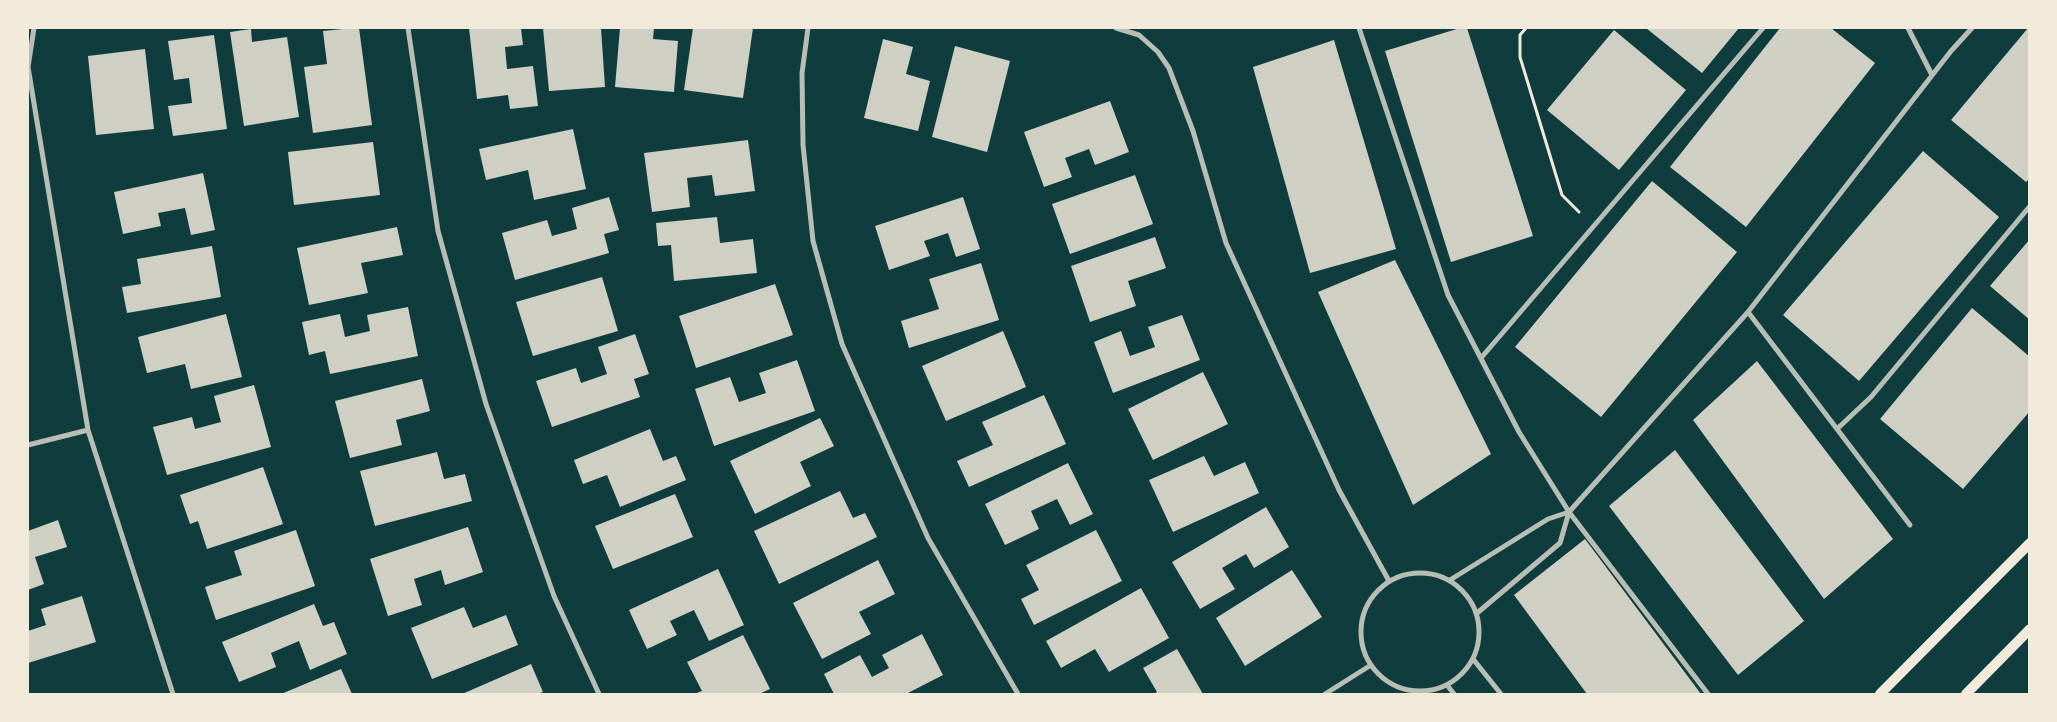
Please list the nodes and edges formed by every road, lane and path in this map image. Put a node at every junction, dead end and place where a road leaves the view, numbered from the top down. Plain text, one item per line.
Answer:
1 (34, 28) edge
2 (408, 28) edge
3 (808, 28) edge
4 (1116, 28) edge
5 (1359, 28) edge
6 (1526, 28) edge
7 (1763, 28) edge
8 (1908, 28) edge
9 (1972, 28) edge
10 (1932, 75) junction
11 (1562, 195) dead end
12 (2030, 206) edge
13 (1748, 312) junction
14 (1480, 358) junction
15 (1837, 429) junction
16 (88, 430) junction
17 (28, 445) edge
18 (1569, 512) junction
19 (1910, 525) dead end
20 (2030, 543) edge
21 (1450, 580) junction
22 (1389, 581) junction
23 (1476, 614) junction
24 (2030, 629) edge
25 (1473, 659) junction
26 (1371, 665) junction
27 (1447, 685) junction
28 (170, 694) edge
29 (600, 694) edge
30 (1018, 694) edge
31 (1325, 694) edge
32 (1454, 694) edge
33 (1501, 694) edge
34 (1708, 694) edge
35 (1880, 694) edge
36 (1966, 694) edge

1 - 16 street
2 - 29 street
3 - 30 street
4 - 22 street
5 - 14 street
6 - 11 path
7 - 14 street
8 - 10 street
9 - 10 street
10 - 13 street
12 - 15 street
13 - 15 street
13 - 18 street
14 - 18 street
15 - 19 street
16 - 17 street
16 - 28 street
18 - 21 street
18 - 23 street
18 - 34 street
20 - 35 main road
21 - 22 street
21 - 23 street
22 - 26 street
23 - 25 street
24 - 36 main road
25 - 27 street
25 - 33 street
26 - 27 street
26 - 31 street
27 - 32 street

